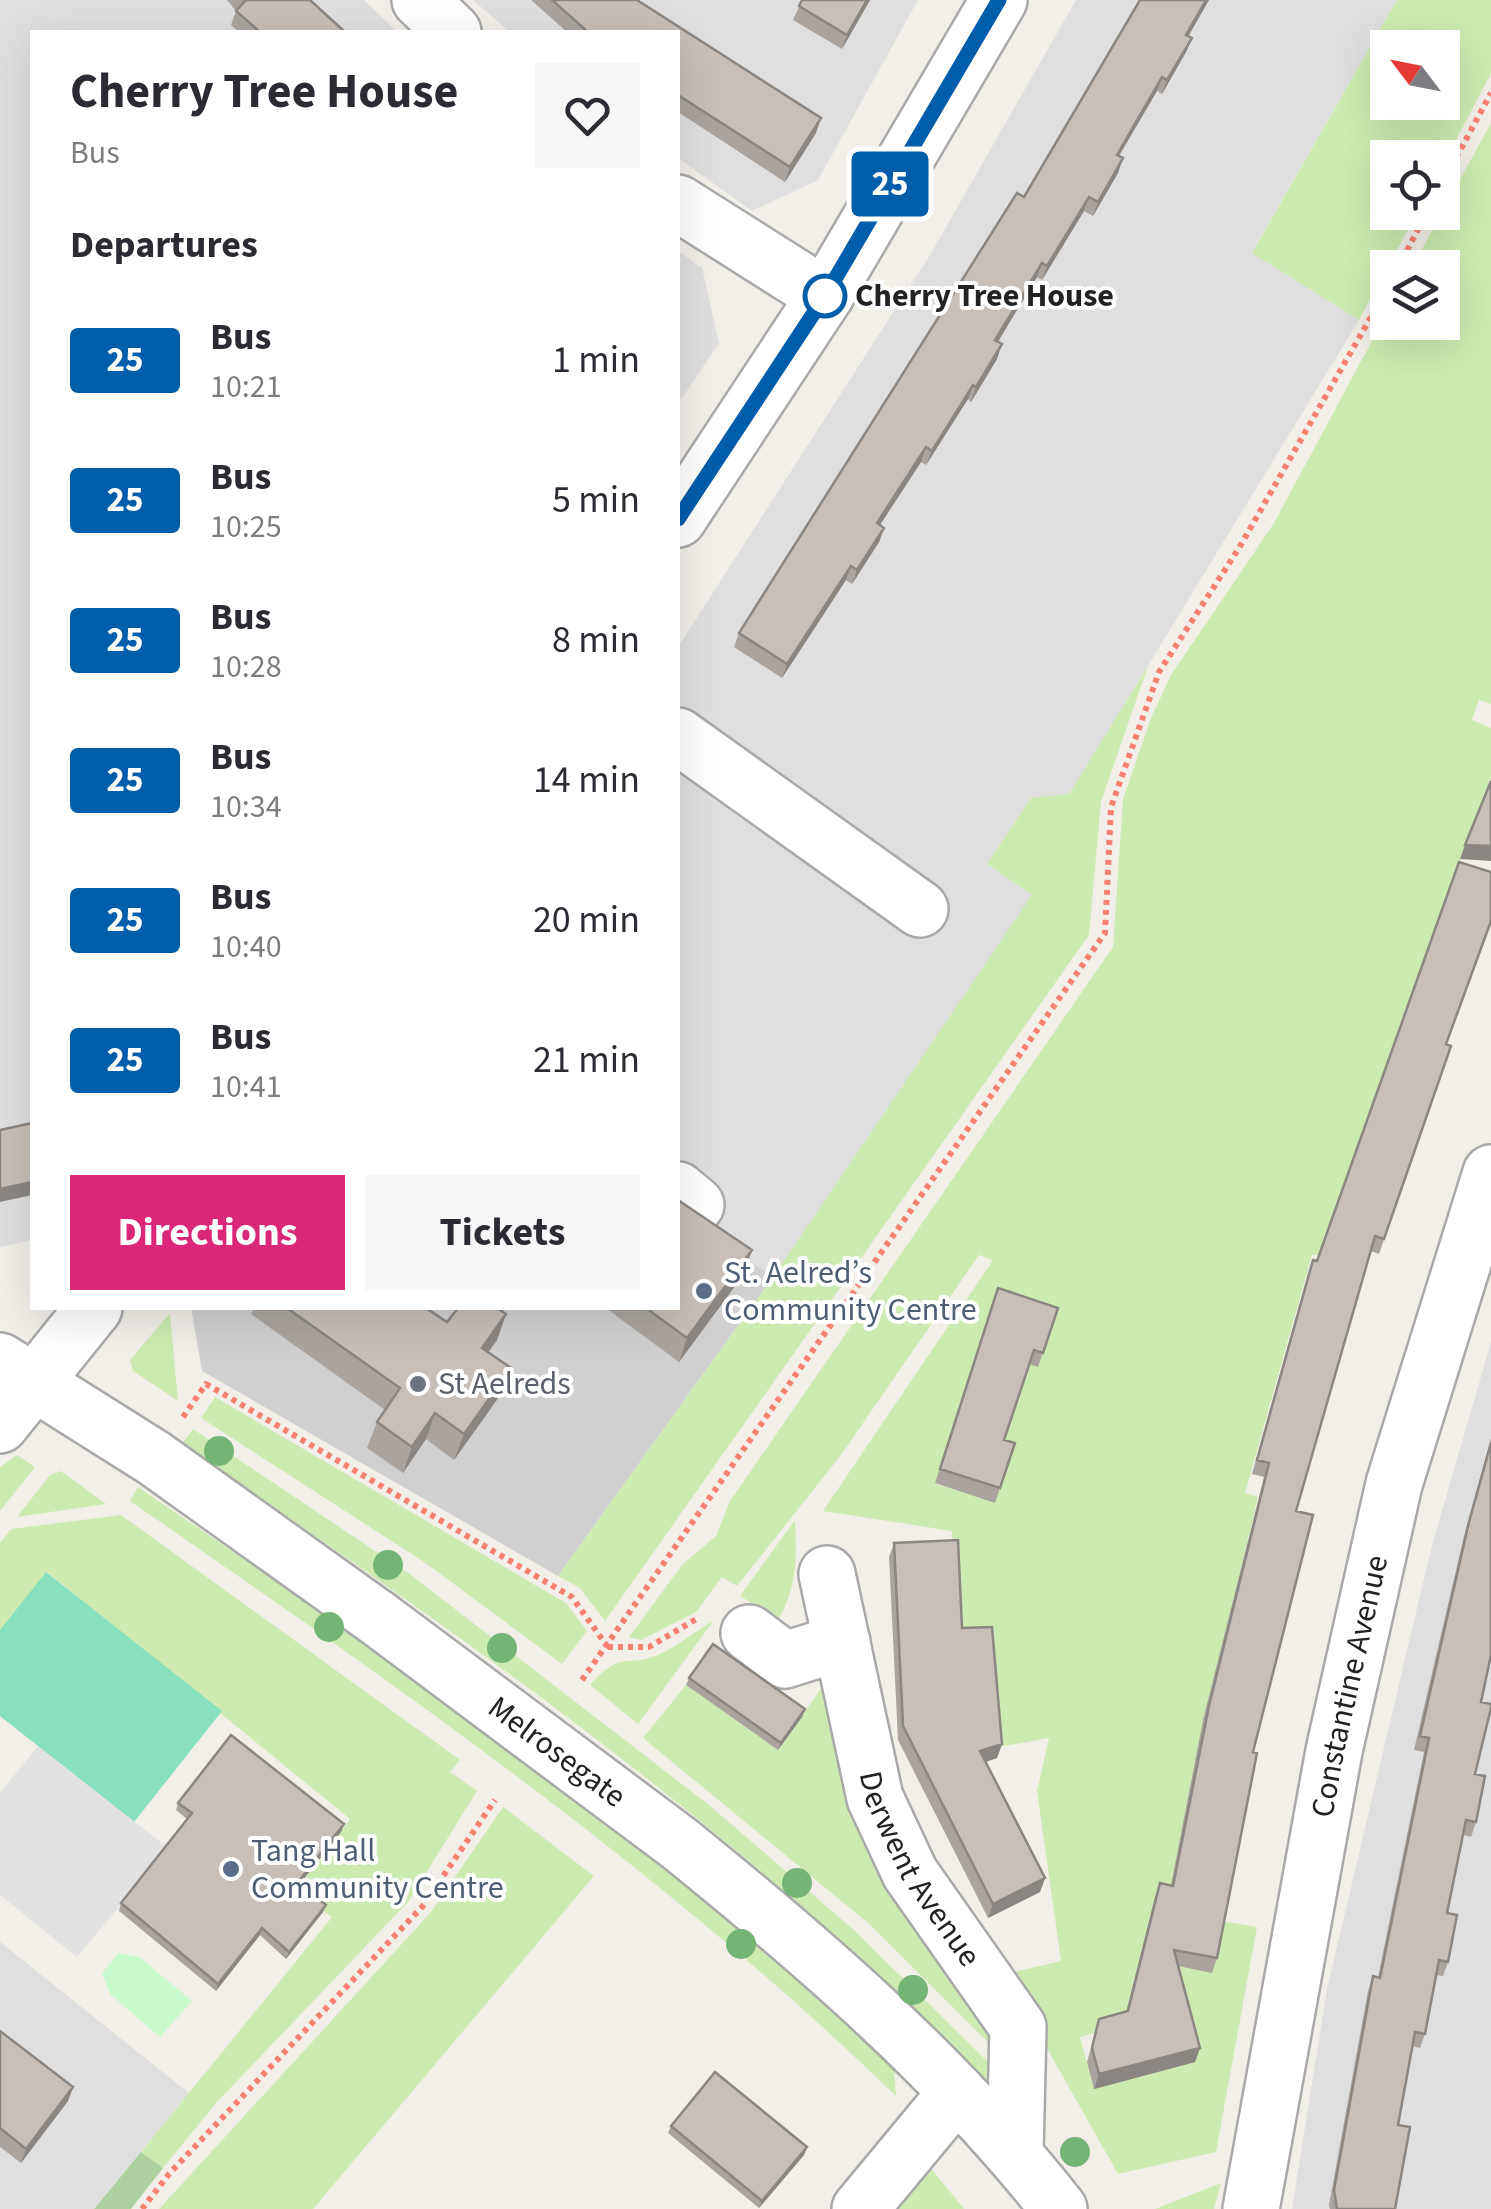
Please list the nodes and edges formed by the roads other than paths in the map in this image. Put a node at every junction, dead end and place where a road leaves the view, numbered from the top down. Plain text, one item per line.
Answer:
1 (420, 0) edge
2 (999, 0) edge
3 (451, 30) edge
4 (680, 204) edge
5 (825, 296) junction
6 (680, 516) edge
7 (680, 737) edge
8 (920, 909) dead end
9 (1491, 1173) edge
10 (92, 1310) edge
11 (17, 1371) edge
12 (0, 1426) edge
13 (827, 1574) dead end
14 (749, 1633) road end
15 (842, 1642) junction
16 (957, 2092) junction
17 (1015, 2153) junction
18 (860, 2209) edge
19 (1059, 2209) edge
20 (1250, 2209) edge

1 - 3 street
2 - 5 street
4 - 5 street
5 - 6 street
7 - 8 street
9 - 20 street, Constantine Avenue
10 - 11 street
11 - 12 street
11 - 16 street, Melrosegate, bridge
13 - 15 street, Derwent Avenue
14 - 15 street
15 - 17 street, Derwent Avenue
16 - 17 street, Melrosegate
16 - 18 street
17 - 19 street, Melrosegate

